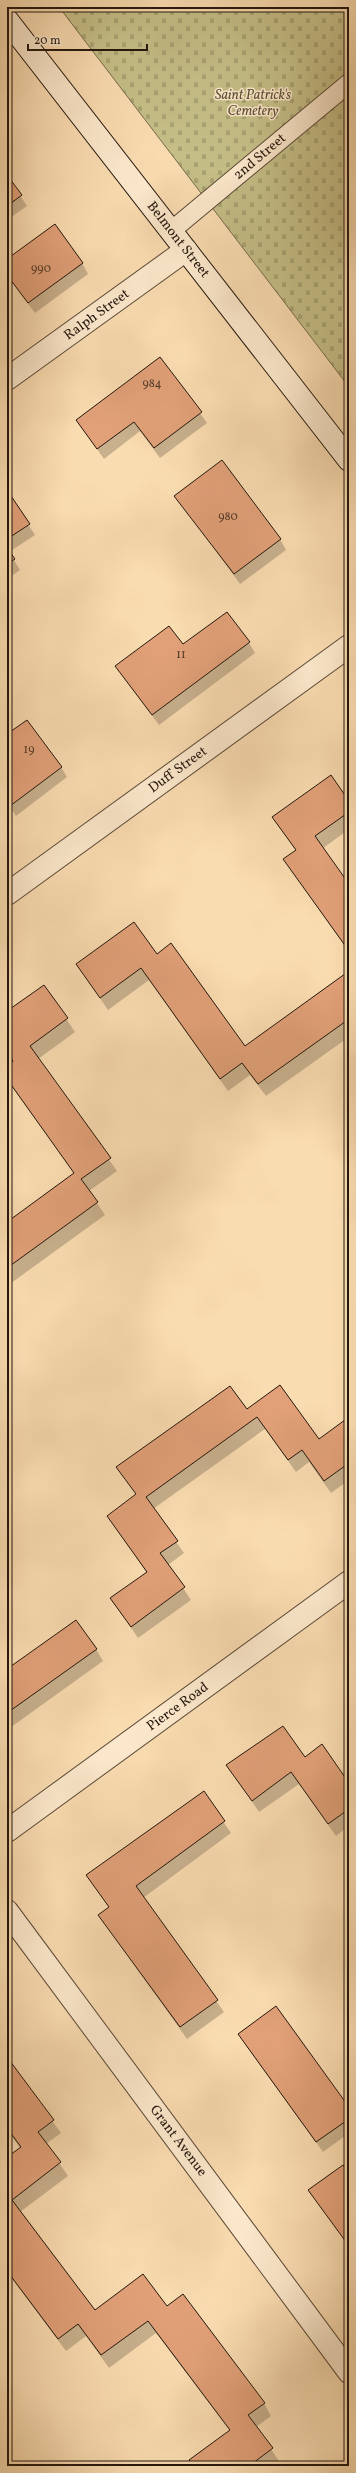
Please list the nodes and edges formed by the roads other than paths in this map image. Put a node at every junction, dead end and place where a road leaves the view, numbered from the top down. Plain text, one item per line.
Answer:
1 (7, 20) edge
2 (349, 83) edge
3 (171, 231) junction
4 (186, 250) junction
5 (7, 379) edge
6 (349, 460) edge
7 (349, 646) edge
8 (7, 894) edge
9 (349, 1582) edge
10 (7, 1831) edge
11 (7, 1911) edge
12 (349, 2372) edge

1 - 3 street, Belmont Street
2 - 3 lane, 2nd Street
3 - 4 street, Belmont Street
4 - 5 street, Ralph Street
4 - 6 street, Belmont Street
7 - 8 street, Duff Street
9 - 10 street, Pierce Road
11 - 12 street, Grant Avenue

